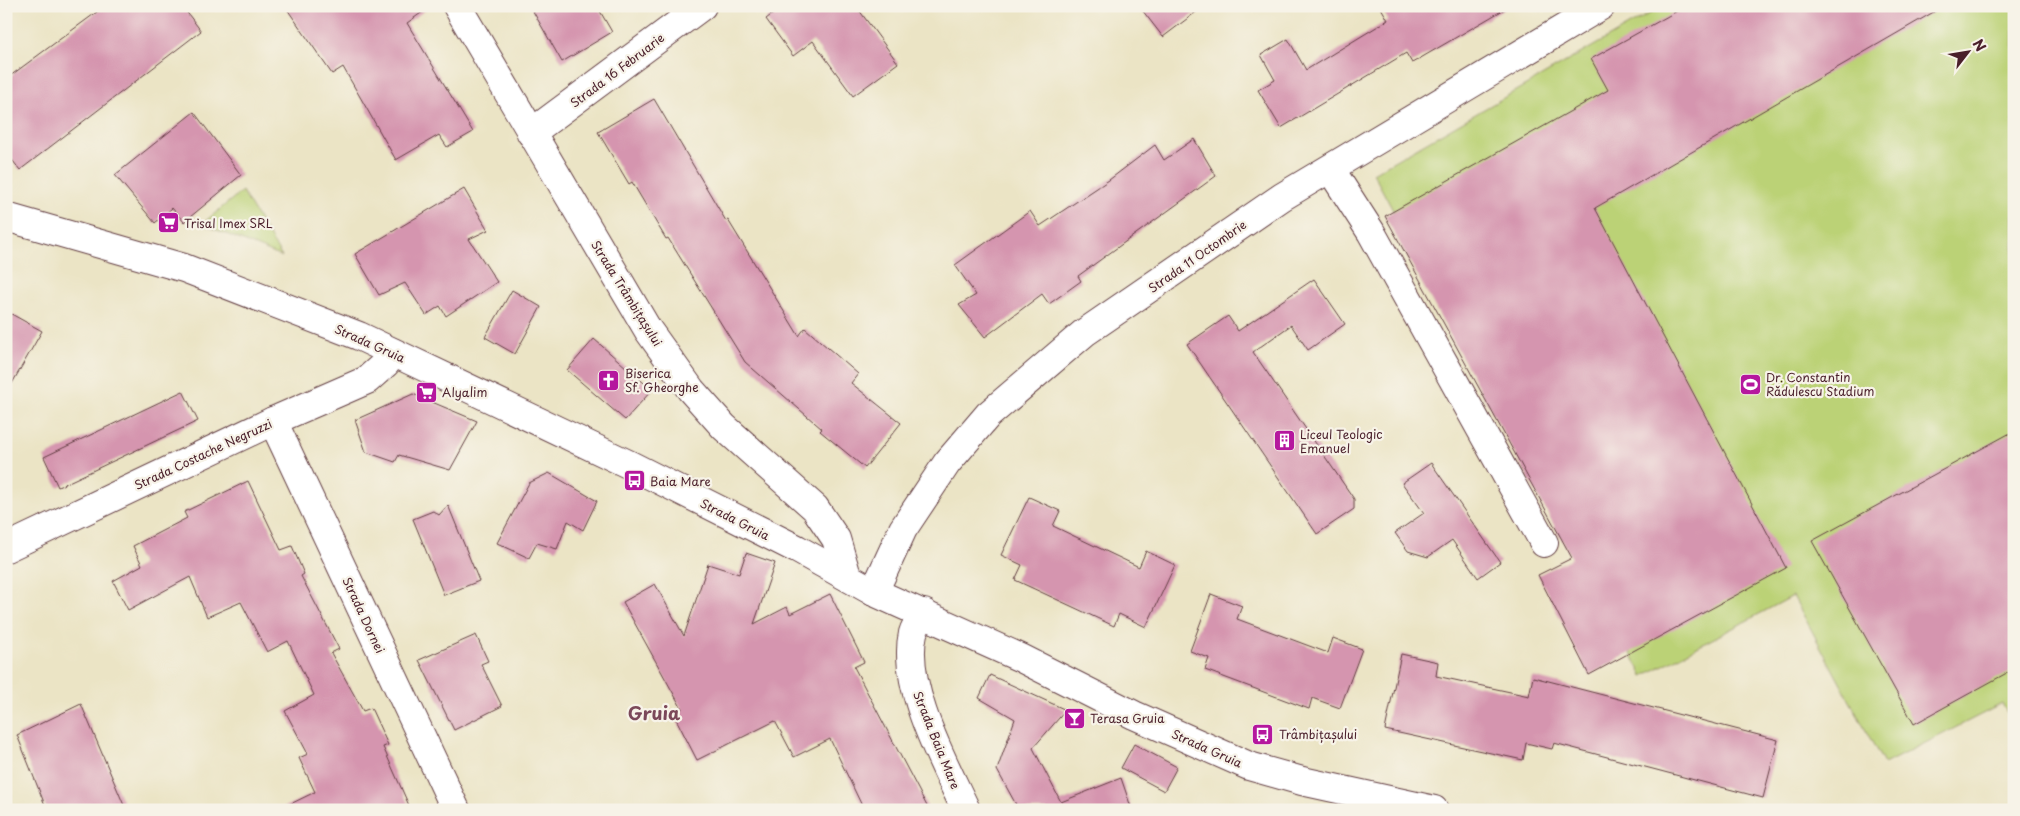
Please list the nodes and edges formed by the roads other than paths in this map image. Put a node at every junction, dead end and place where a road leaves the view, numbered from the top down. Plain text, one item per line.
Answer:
1 (457, 6) edge
2 (702, 6) edge
3 (1601, 6) edge
4 (531, 133) junction
5 (1331, 170) junction
6 (6, 217) edge
7 (392, 352) junction
8 (273, 421) junction
9 (1544, 543) dead end
10 (6, 548) edge
11 (847, 576) junction
12 (874, 592) junction
13 (924, 613) junction
14 (456, 810) edge
15 (966, 810) edge
16 (1434, 810) edge

1 - 4 street, Strada Trâmbițașului
2 - 4 street, Strada 16 Februarie
3 - 5 street, Strada 11 Octombrie
4 - 11 street, Strada Trâmbițașului
5 - 9 street
5 - 12 street, Strada 11 Octombrie
6 - 7 street, Strada Gruia
7 - 8 street, Strada Costache Negruzzi
7 - 11 street, Strada Gruia
8 - 10 street, Strada Costache Negruzzi
8 - 14 street, Strada Dornei
11 - 12 street, Strada Gruia
12 - 13 street, Strada Gruia
13 - 15 street, Strada Baia Mare
13 - 16 street, Strada Gruia

